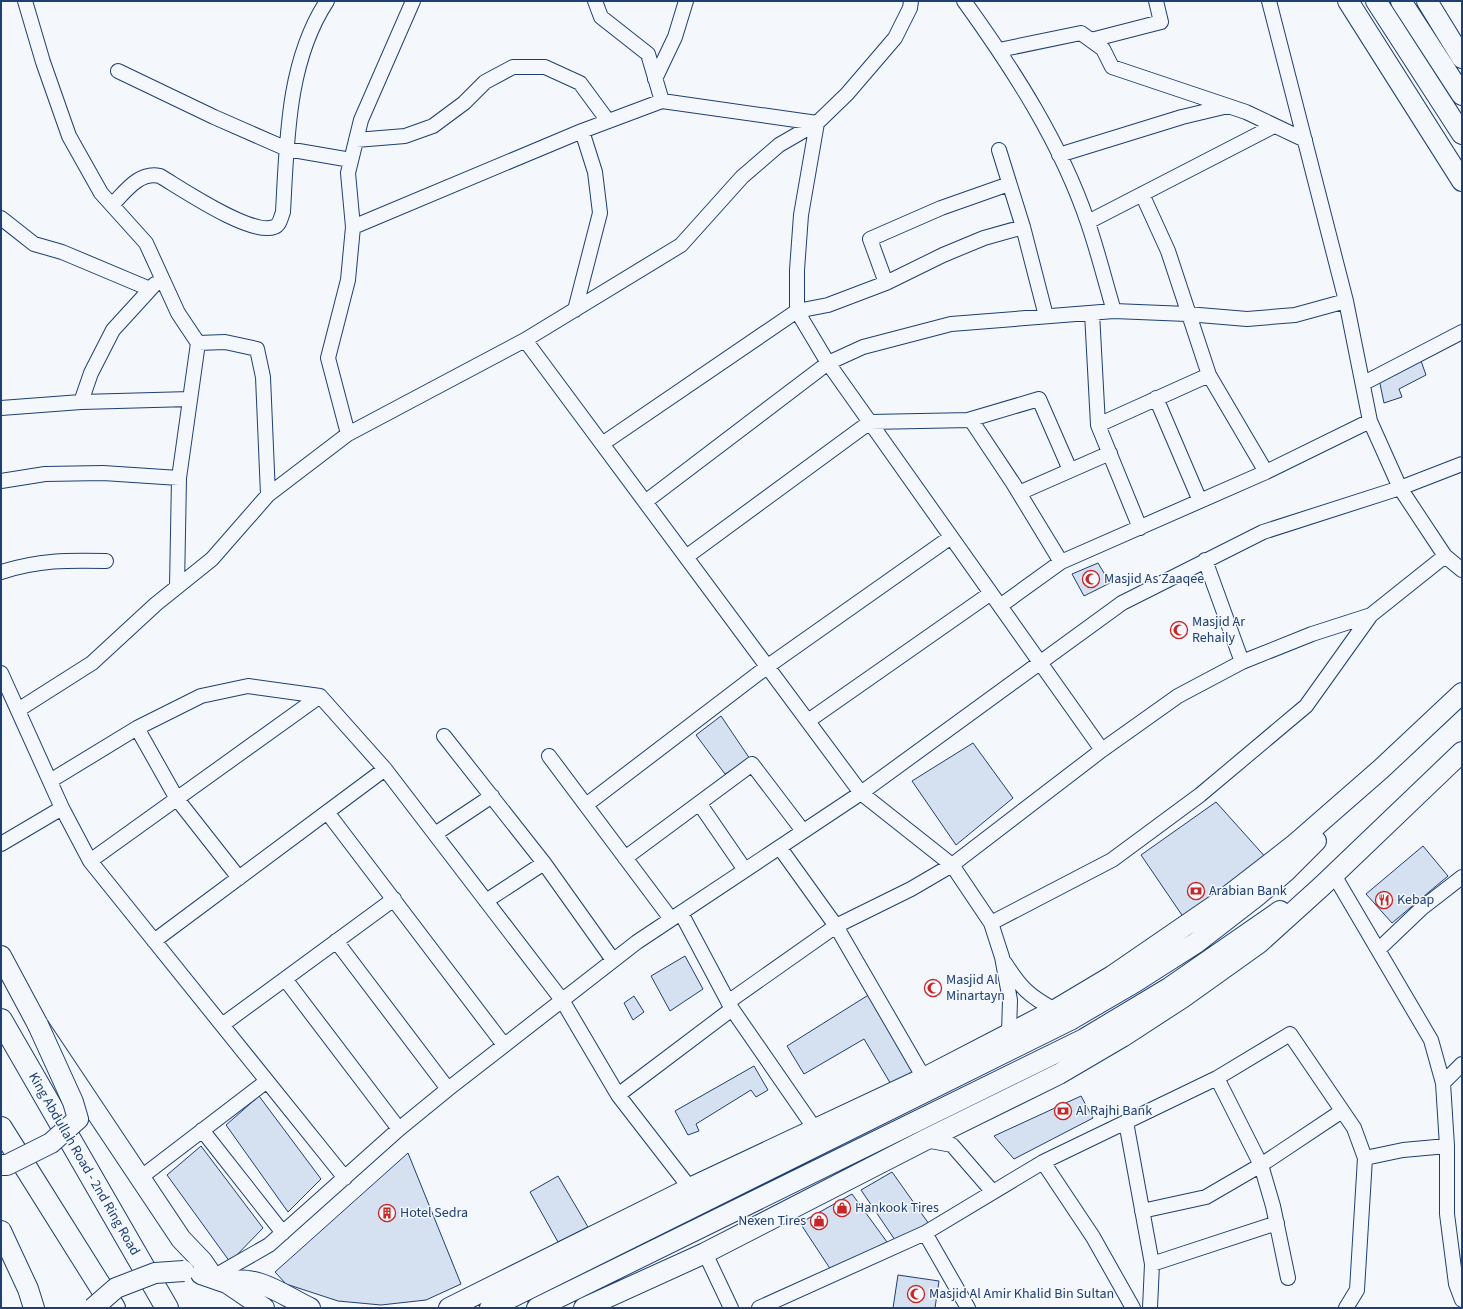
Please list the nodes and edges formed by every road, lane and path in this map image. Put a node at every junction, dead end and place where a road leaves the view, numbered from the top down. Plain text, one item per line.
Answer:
1 (26, 1) edge
2 (327, 1) edge
3 (414, 1) edge
4 (595, 1) edge
5 (686, 1) edge
6 (911, 1) edge
7 (964, 1) edge
8 (1156, 1) edge
9 (1269, 1) edge
10 (1348, 1) edge
11 (1376, 1) edge
12 (1401, 1) edge
13 (1427, 1) edge
14 (1091, 40) junction
15 (999, 50) junction
16 (1462, 58) edge
17 (118, 71) dead end
18 (655, 79) junction
19 (1462, 95) edge
20 (662, 101) junction
21 (1228, 106) junction
22 (608, 121) junction
23 (817, 123) junction
24 (1274, 126) junction
25 (582, 131) junction
26 (1462, 134) edge
27 (356, 140) junction
28 (1305, 140) junction
29 (286, 149) junction
30 (999, 150) dead end
31 (1059, 155) junction
32 (351, 160) junction
33 (1462, 181) edge
34 (1009, 184) junction
35 (1142, 194) junction
36 (112, 205) junction
37 (1, 218) edge
38 (1088, 222) junction
39 (353, 227) junction
40 (1023, 227) junction
41 (162, 276) junction
42 (886, 283) junction
43 (150, 289) junction
44 (1346, 300) junction
45 (575, 310) junction
46 (797, 311) junction
47 (1114, 311) junction
48 (1092, 313) junction
49 (1187, 314) junction
50 (1046, 316) junction
51 (1462, 332) edge
52 (525, 340) junction
53 (198, 343) junction
54 (828, 363) junction
55 (1209, 374) junction
56 (1364, 383) junction
57 (1156, 398) junction
58 (190, 399) junction
59 (81, 402) junction
60 (1, 408) edge
61 (968, 420) junction
62 (1370, 421) junction
63 (870, 422) junction
64 (1098, 425) junction
65 (348, 434) junction
66 (602, 444) junction
67 (1110, 453) junction
68 (1462, 464) edge
69 (1070, 470) junction
70 (1266, 472) junction
71 (179, 478) junction
72 (1, 480) edge
73 (1400, 488) junction
74 (1019, 493) junction
75 (268, 495) junction
76 (1200, 501) junction
77 (645, 502) junction
78 (1140, 528) junction
79 (951, 537) junction
80 (1445, 556) junction
81 (686, 557) junction
82 (1205, 560) junction
83 (106, 561) dead end
84 (1061, 562) junction
85 (1462, 570) edge
86 (1, 572) edge
87 (177, 587) junction
88 (991, 593) junction
89 (1000, 606) junction
90 (1371, 615) junction
91 (1242, 662) junction
92 (1040, 663) junction
93 (768, 666) junction
94 (1, 673) edge
95 (1462, 693) edge
96 (320, 696) junction
97 (18, 710) junction
98 (808, 721) junction
99 (137, 728) junction
100 (444, 736) dead end
101 (1102, 750) junction
102 (1462, 752) edge
103 (550, 756) dead end
104 (385, 769) junction
105 (50, 781) junction
106 (861, 793) junction
107 (492, 796) junction
108 (1348, 798) junction
109 (177, 799) junction
110 (699, 803) junction
111 (586, 805) junction
112 (62, 808) junction
113 (327, 812) junction
114 (803, 831) junction
115 (435, 834) junction
116 (1, 844) edge
117 (780, 848) junction
118 (625, 858) junction
119 (90, 861) junction
120 (544, 863) junction
121 (952, 865) junction
122 (745, 870) junction
123 (1462, 877) edge
124 (238, 878) junction
125 (1328, 880) junction
126 (394, 899) junction
127 (486, 901) junction
128 (676, 916) junction
129 (991, 923) junction
130 (836, 926) junction
131 (154, 941) junction
132 (336, 941) junction
133 (1379, 949) junction
134 (1, 956) edge
135 (1002, 957) junction
136 (613, 960) junction
137 (285, 979) junction
138 (562, 1000) junction
139 (730, 1005) junction
140 (1055, 1010) junction
141 (1, 1020) edge
142 (38, 1025) junction
143 (222, 1025) junction
144 (1009, 1033) junction
145 (504, 1045) junction
146 (1462, 1064) edge
147 (924, 1078) junction
148 (1217, 1078) junction
149 (267, 1081) junction
150 (1443, 1084) junction
151 (448, 1089) junction
152 (618, 1095) junction
153 (1342, 1111) junction
154 (1126, 1122) junction
155 (1, 1128) edge
156 (399, 1129) junction
157 (814, 1129) junction
158 (202, 1130) junction
159 (925, 1140) junction
160 (1447, 1146) junction
161 (1365, 1158) junction
162 (1043, 1162) junction
163 (1, 1165) edge
164 (1261, 1165) junction
165 (140, 1178) junction
166 (345, 1178) junction
167 (690, 1188) junction
168 (992, 1191) junction
169 (1142, 1211) junction
170 (1277, 1223) junction
171 (1, 1231) edge
172 (283, 1232) junction
173 (925, 1233) junction
174 (705, 1253) junction
175 (1152, 1264) junction
176 (1458, 1265) edge
177 (1288, 1278) dead end
178 (220, 1280) junction
179 (1462, 1300) edge
180 (34, 1308) edge
181 (93, 1308) edge
182 (114, 1308) edge
183 (167, 1308) edge
184 (264, 1308) edge
185 (310, 1308) edge
186 (449, 1308) edge
187 (490, 1308) edge
188 (537, 1308) edge
189 (584, 1308) edge
190 (731, 1308) edge
191 (759, 1308) edge
192 (968, 1308) edge
193 (1133, 1308) edge
194 (1150, 1308) edge
195 (1346, 1308) edge

1 - 36 street
2 - 29 street
3 - 27 street
4 - 18 street
5 - 18 street
6 - 23 street
7 - 15 street
8 - 14 street
9 - 28 street
10 - 33 main road
11 - 26 main road
12 - 19 main road
13 - 16 main road
14 - 15 street
14 - 21 street
15 - 31 street
17 - 29 street
18 - 20 street
20 - 22 street
20 - 23 street
21 - 24 street
21 - 31 street
22 - 25 street
22 - 27 street
23 - 45 street
23 - 46 street
24 - 28 street
24 - 35 street
25 - 39 street
25 - 45 street
27 - 32 street
28 - 44 street
29 - 32 street
29 - 36 street
30 - 34 street
31 - 38 street
32 - 39 street
34 - 40 street
34 - 42 street
35 - 38 street
35 - 49 street
36 - 41 street
37 - 43 street
38 - 47 street
39 - 65 street
40 - 42 street
40 - 50 street
41 - 43 street
41 - 53 street
42 - 46 street
43 - 59 street
44 - 49 street
44 - 56 street
45 - 52 street
46 - 54 street
46 - 66 street
47 - 48 street
47 - 49 street
48 - 50 street
48 - 64 street
49 - 55 street
50 - 54 street
51 - 56 street
52 - 65 street
52 - 66 street
53 - 58 street
53 - 75 street
54 - 63 street
54 - 77 street
55 - 57 street
55 - 70 street
56 - 62 street
57 - 64 street
57 - 76 street
58 - 59 street
58 - 71 street
59 - 60 street
61 - 63 street
61 - 69 street
61 - 74 street
62 - 70 street
62 - 73 street
63 - 79 street
63 - 81 street
64 - 67 street
65 - 75 street
66 - 77 street
67 - 69 street
67 - 78 street
68 - 73 street
69 - 74 street
70 - 76 street
71 - 72 street
71 - 87 street
73 - 80 street
73 - 82 street
74 - 84 street
75 - 87 street
76 - 78 street
77 - 81 street
78 - 84 street
79 - 88 street
79 - 93 street
80 - 85 street
80 - 90 street
81 - 93 street
82 - 91 street
82 - 92 street
83 - 86 street
84 - 89 street
87 - 97 street
88 - 89 street
88 - 98 street
89 - 92 street
90 - 91 street
90 - 129 street
91 - 101 street
92 - 101 street
92 - 106 street
93 - 98 street
93 - 111 street
94 - 97 street
95 - 108 main road
96 - 99 street
96 - 104 street
96 - 109 street
97 - 105 street
98 - 106 street
99 - 105 street
99 - 109 street
100 - 107 street
101 - 121 street
102 - 125 main road
103 - 111 street
104 - 113 street
104 - 115 street
105 - 112 street
106 - 114 street
106 - 121 street
107 - 115 street
107 - 120 street
108 - 140 main road
108 - 187 main road
109 - 119 street
109 - 124 street
110 - 114 street
110 - 118 street
110 - 122 street
111 - 118 street
112 - 116 street
112 - 119 street
113 - 124 street
113 - 126 street
114 - 117 street
115 - 127 street
117 - 122 street
117 - 130 street
118 - 128 street
119 - 131 street
120 - 127 street
120 - 136 street
121 - 129 street
121 - 130 street
122 - 128 street
123 - 133 street
124 - 131 street
125 - 133 street
125 - 159 main road
125 - 188 main road
126 - 132 street
126 - 145 street
127 - 138 street
128 - 136 street
128 - 139 street
129 - 135 street
130 - 139 street
130 - 147 street
131 - 143 street
132 - 137 street
132 - 151 street
133 - 150 street
134 - 142 main road
135 - 140 street
135 - 144 street
136 - 138 street
137 - 143 street
137 - 156 street
138 - 145 street
138 - 152 street
139 - 152 street
139 - 157 street
140 - 144 main road
141 - 183 highway, King Abdullah Road - 2nd Ring Road
142 - 163 main road, bridge
142 - 165 main road
143 - 149 street
144 - 147 main road
145 - 151 street
146 - 150 street
147 - 157 main road
148 - 153 street
148 - 154 street
148 - 164 street
149 - 158 street
149 - 166 street
150 - 160 street
151 - 156 street
152 - 167 street
153 - 161 street
153 - 164 street
154 - 162 street
154 - 169 street
155 - 182 highway
156 - 166 street
157 - 167 main road
158 - 165 street
158 - 172 street
159 - 168 street
159 - 174 main road
160 - 161 street
160 - 176 street
161 - 195 street
162 - 168 street
162 - 193 street
164 - 169 street
164 - 170 street
165 - 178 main road
166 - 172 street
167 - 186 main road
168 - 173 street
169 - 175 street
170 - 175 street
170 - 177 street
171 - 180 main road
172 - 178 street
173 - 191 street
173 - 192 street
174 - 189 main road
174 - 190 street
175 - 194 street
176 - 179 street
178 - 181 main road, bridge
178 - 184 main road
178 - 185 main road

